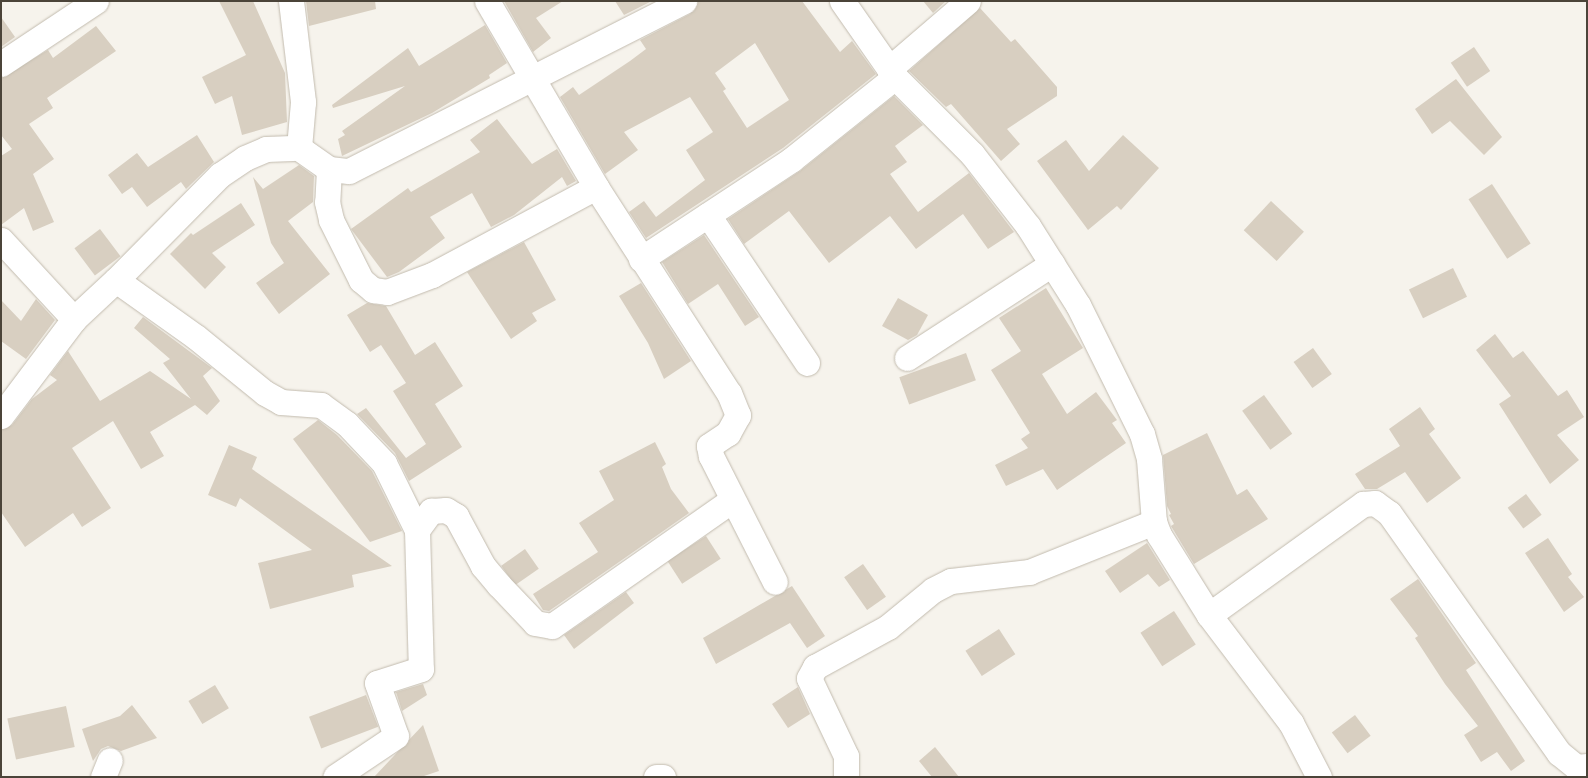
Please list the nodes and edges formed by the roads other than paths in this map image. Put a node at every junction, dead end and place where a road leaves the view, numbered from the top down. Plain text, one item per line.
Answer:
1 (96, 1) edge
2 (291, 1) edge
3 (487, 1) edge
4 (684, 1) edge
5 (842, 1) edge
6 (968, 1) edge
7 (1, 64) edge
8 (892, 73) junction
9 (534, 78) junction
10 (298, 148) junction
11 (329, 170) junction
12 (596, 187) junction
13 (708, 215) junction
14 (1, 240) edge
15 (641, 259) junction
16 (1052, 264) junction
17 (116, 280) junction
18 (74, 318) junction
19 (907, 358) dead end
20 (807, 363) dead end
21 (1, 416) edge
22 (732, 500) junction
23 (1154, 522) junction
24 (418, 530) junction
25 (774, 582) dead end
26 (1209, 615) junction
27 (1587, 766) edge
28 (850, 776) edge
29 (335, 777) edge
30 (656, 777) edge
31 (664, 777) edge
32 (1319, 777) edge

1 - 7 street
2 - 10 street
3 - 9 street
4 - 9 street
5 - 8 street
6 - 8 street
8 - 13 street
8 - 16 street
9 - 11 street
9 - 12 street
10 - 11 street
10 - 17 street
11 - 12 street
12 - 15 street
13 - 15 street
13 - 20 street
14 - 18 street
15 - 22 street
16 - 19 street
16 - 23 street
17 - 18 street
17 - 24 street
18 - 21 street
22 - 24 street
22 - 25 street
23 - 26 street
23 - 28 street
24 - 29 street
26 - 27 street
26 - 32 street
30 - 31 street

